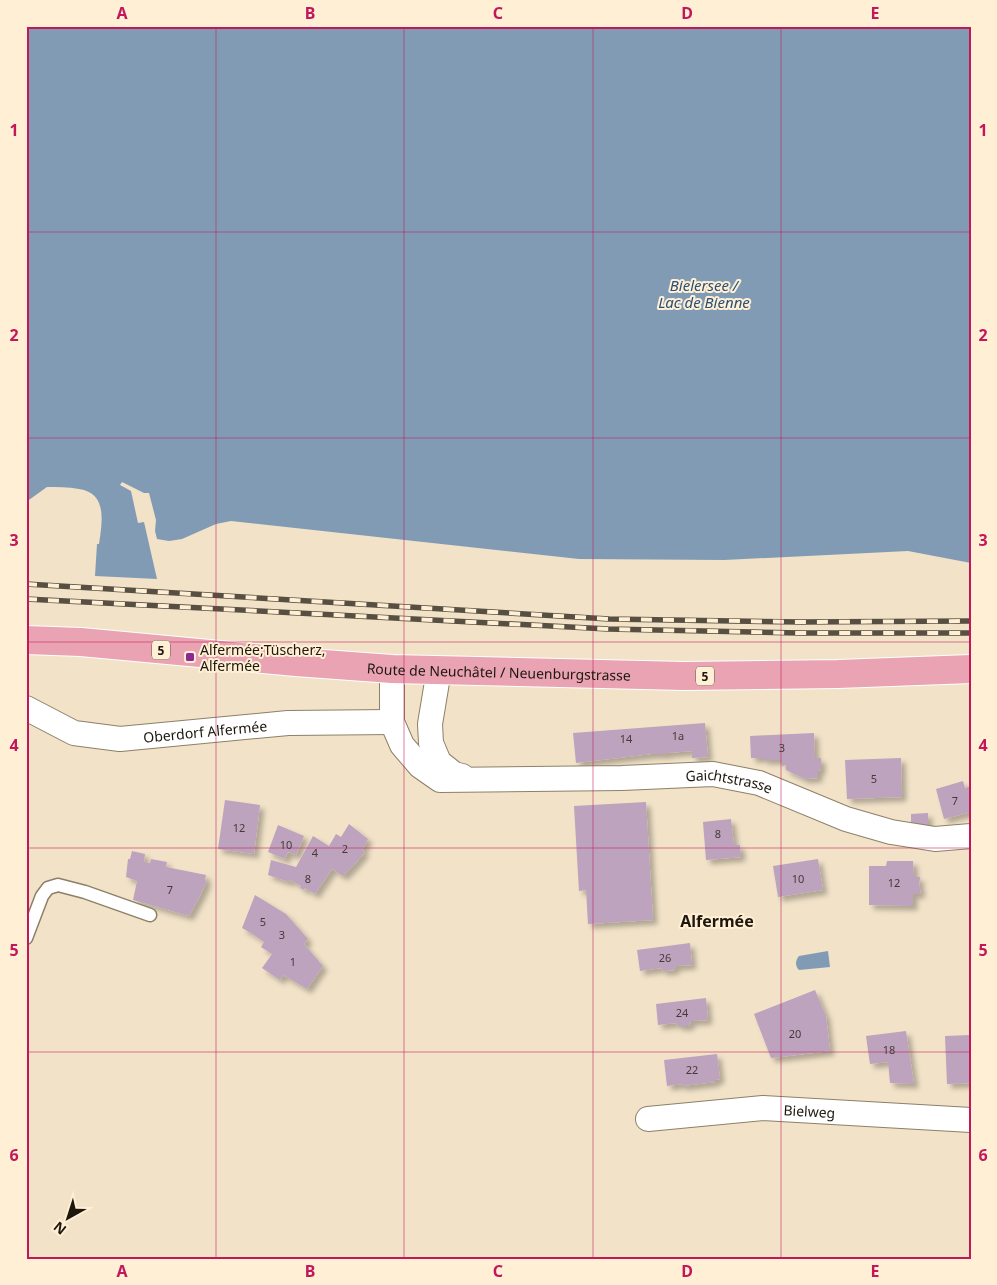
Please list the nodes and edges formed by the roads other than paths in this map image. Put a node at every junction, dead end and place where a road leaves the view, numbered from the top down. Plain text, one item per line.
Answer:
1 (26, 640) edge
2 (392, 669) junction
3 (971, 669) edge
4 (440, 670) junction
5 (26, 708) edge
6 (392, 722) junction
7 (479, 780) junction
8 (971, 836) edge
9 (150, 915) dead end
10 (26, 938) edge
11 (648, 1119) dead end
12 (971, 1120) edge

1 - 2 main road, Route de Neuchâtel / Neuenburgstrasse / 5
2 - 4 main road, Route de Neuchâtel / Neuenburgstrasse / 5
2 - 6 street, Gaichtstrasse
3 - 4 main road, Route de Neuchâtel / Neuenburgstrasse / 5
4 - 7 street, Gaichtstrasse
5 - 6 street, Oberdorf Alfermée
6 - 7 street, Gaichtstrasse
7 - 8 street, Gaichtstrasse
9 - 10 lane
11 - 12 street, Bielweg

